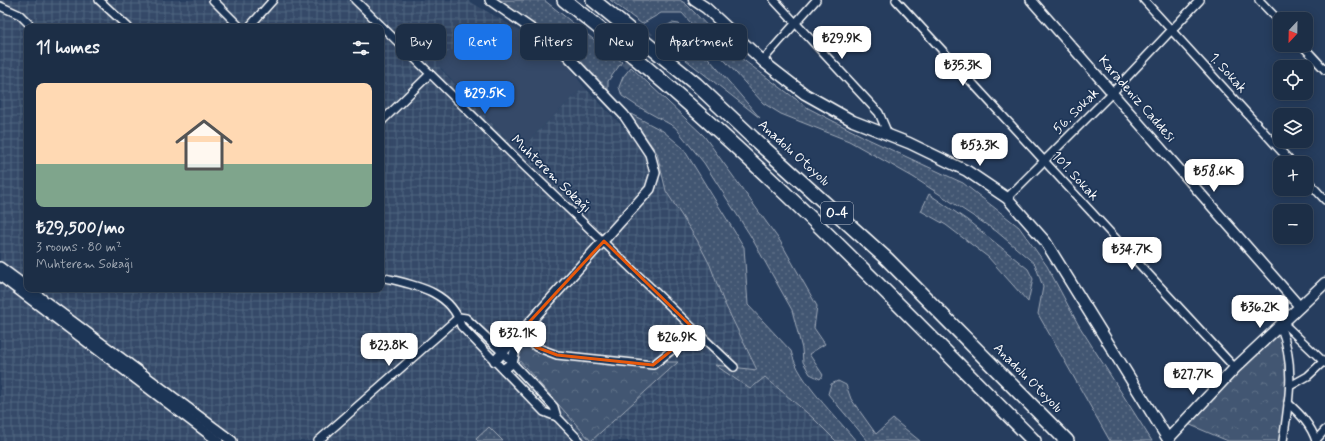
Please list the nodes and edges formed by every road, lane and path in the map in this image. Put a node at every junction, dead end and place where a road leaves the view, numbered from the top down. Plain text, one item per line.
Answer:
1 (99, 0) edge
2 (213, 0) edge
3 (273, 0) edge
4 (355, 0) edge
5 (490, 0) edge
6 (564, 0) edge
7 (593, 0) edge
8 (694, 0) edge
9 (774, 0) edge
10 (816, 0) edge
11 (896, 0) edge
12 (1031, 0) edge
13 (1144, 0) edge
14 (1200, 0) edge
15 (1259, 0) edge
16 (0, 6) edge
17 (1273, 15) edge
18 (796, 23) junction
19 (29, 24) edge
20 (125, 24) edge
21 (237, 24) edge
22 (252, 24) edge
23 (379, 24) edge
24 (384, 29) edge
25 (1172, 31) junction
26 (1308, 52) edge
27 (762, 61) junction
28 (1325, 70) edge
29 (430, 74) junction
30 (1112, 93) junction
31 (384, 119) edge
32 (888, 134) junction
33 (1286, 156) edge
34 (1044, 161) junction
35 (1313, 187) edge
36 (1007, 198) junction
37 (1325, 200) edge
38 (604, 241) junction
39 (0, 267) edge
40 (0, 276) edge
41 (384, 278) edge
42 (1325, 283) edge
43 (24, 285) edge
44 (33, 292) edge
45 (1300, 307) junction
46 (459, 318) junction
47 (1282, 324) junction
48 (696, 331) junction
49 (520, 332) junction
50 (503, 353) junction
51 (495, 361) junction
52 (1324, 362) edge
53 (512, 363) junction
54 (734, 367) dead end
55 (1235, 368) junction
56 (504, 370) junction
57 (1290, 386) junction
58 (1288, 403) junction
59 (557, 417) junction
60 (1325, 430) edge
61 (331, 431) junction
62 (1169, 440) edge
63 (1316, 440) edge
64 (218, 441) edge
65 (232, 441) edge
66 (318, 441) edge
67 (322, 441) edge
68 (580, 441) edge
69 (1034, 441) edge
70 (1067, 441) edge
71 (1282, 441) edge

1 - 20 street
2 - 21 street
3 - 22 street
4 - 23 street, Muhterem Sokağı
5 - 38 street
6 - 69 highway, O-4
7 - 70 highway, Anadolu Otoyolu / O-4
8 - 27 main road
9 - 18 street
10 - 18 street
11 - 34 street, 101. Sokak
12 - 30 street, Karadeniz Caddesi
13 - 25 street, 1. Sokak
14 - 25 street, 56. Sokak
15 - 17 street
16 - 19 street
18 - 27 street
18 - 32 street
24 - 29 street, Muhterem Sokağı
25 - 30 street, 56. Sokak
25 - 33 street, 1. Sokak
26 - 28 street
27 - 32 main road
29 - 31 street
29 - 38 street, Muhterem Sokağı
30 - 34 street, 56. Sokak
30 - 45 street, Karadeniz Caddesi
32 - 36 main road
34 - 36 street, 56. Sokak
34 - 55 street, 101. Sokak
35 - 37 street
36 - 62 main road
38 - 48 street, Muhterem Sokağı
38 - 49 street
39 - 43 street
40 - 64 street
41 - 46 street
42 - 45 main road
44 - 65 street
45 - 47 main road
46 - 50 street
46 - 51 street
46 - 61 street
47 - 52 street
47 - 55 main road
47 - 57 street
48 - 49 street
48 - 54 street, Muhterem Sokağı
49 - 50 street
49 - 53 street
50 - 51 street
50 - 53 street
51 - 56 street
52 - 57 street
53 - 56 street
53 - 59 street
55 - 62 main road
56 - 59 street
57 - 58 street
58 - 63 street
58 - 71 street
59 - 68 street
60 - 63 street
61 - 66 street
61 - 67 street

